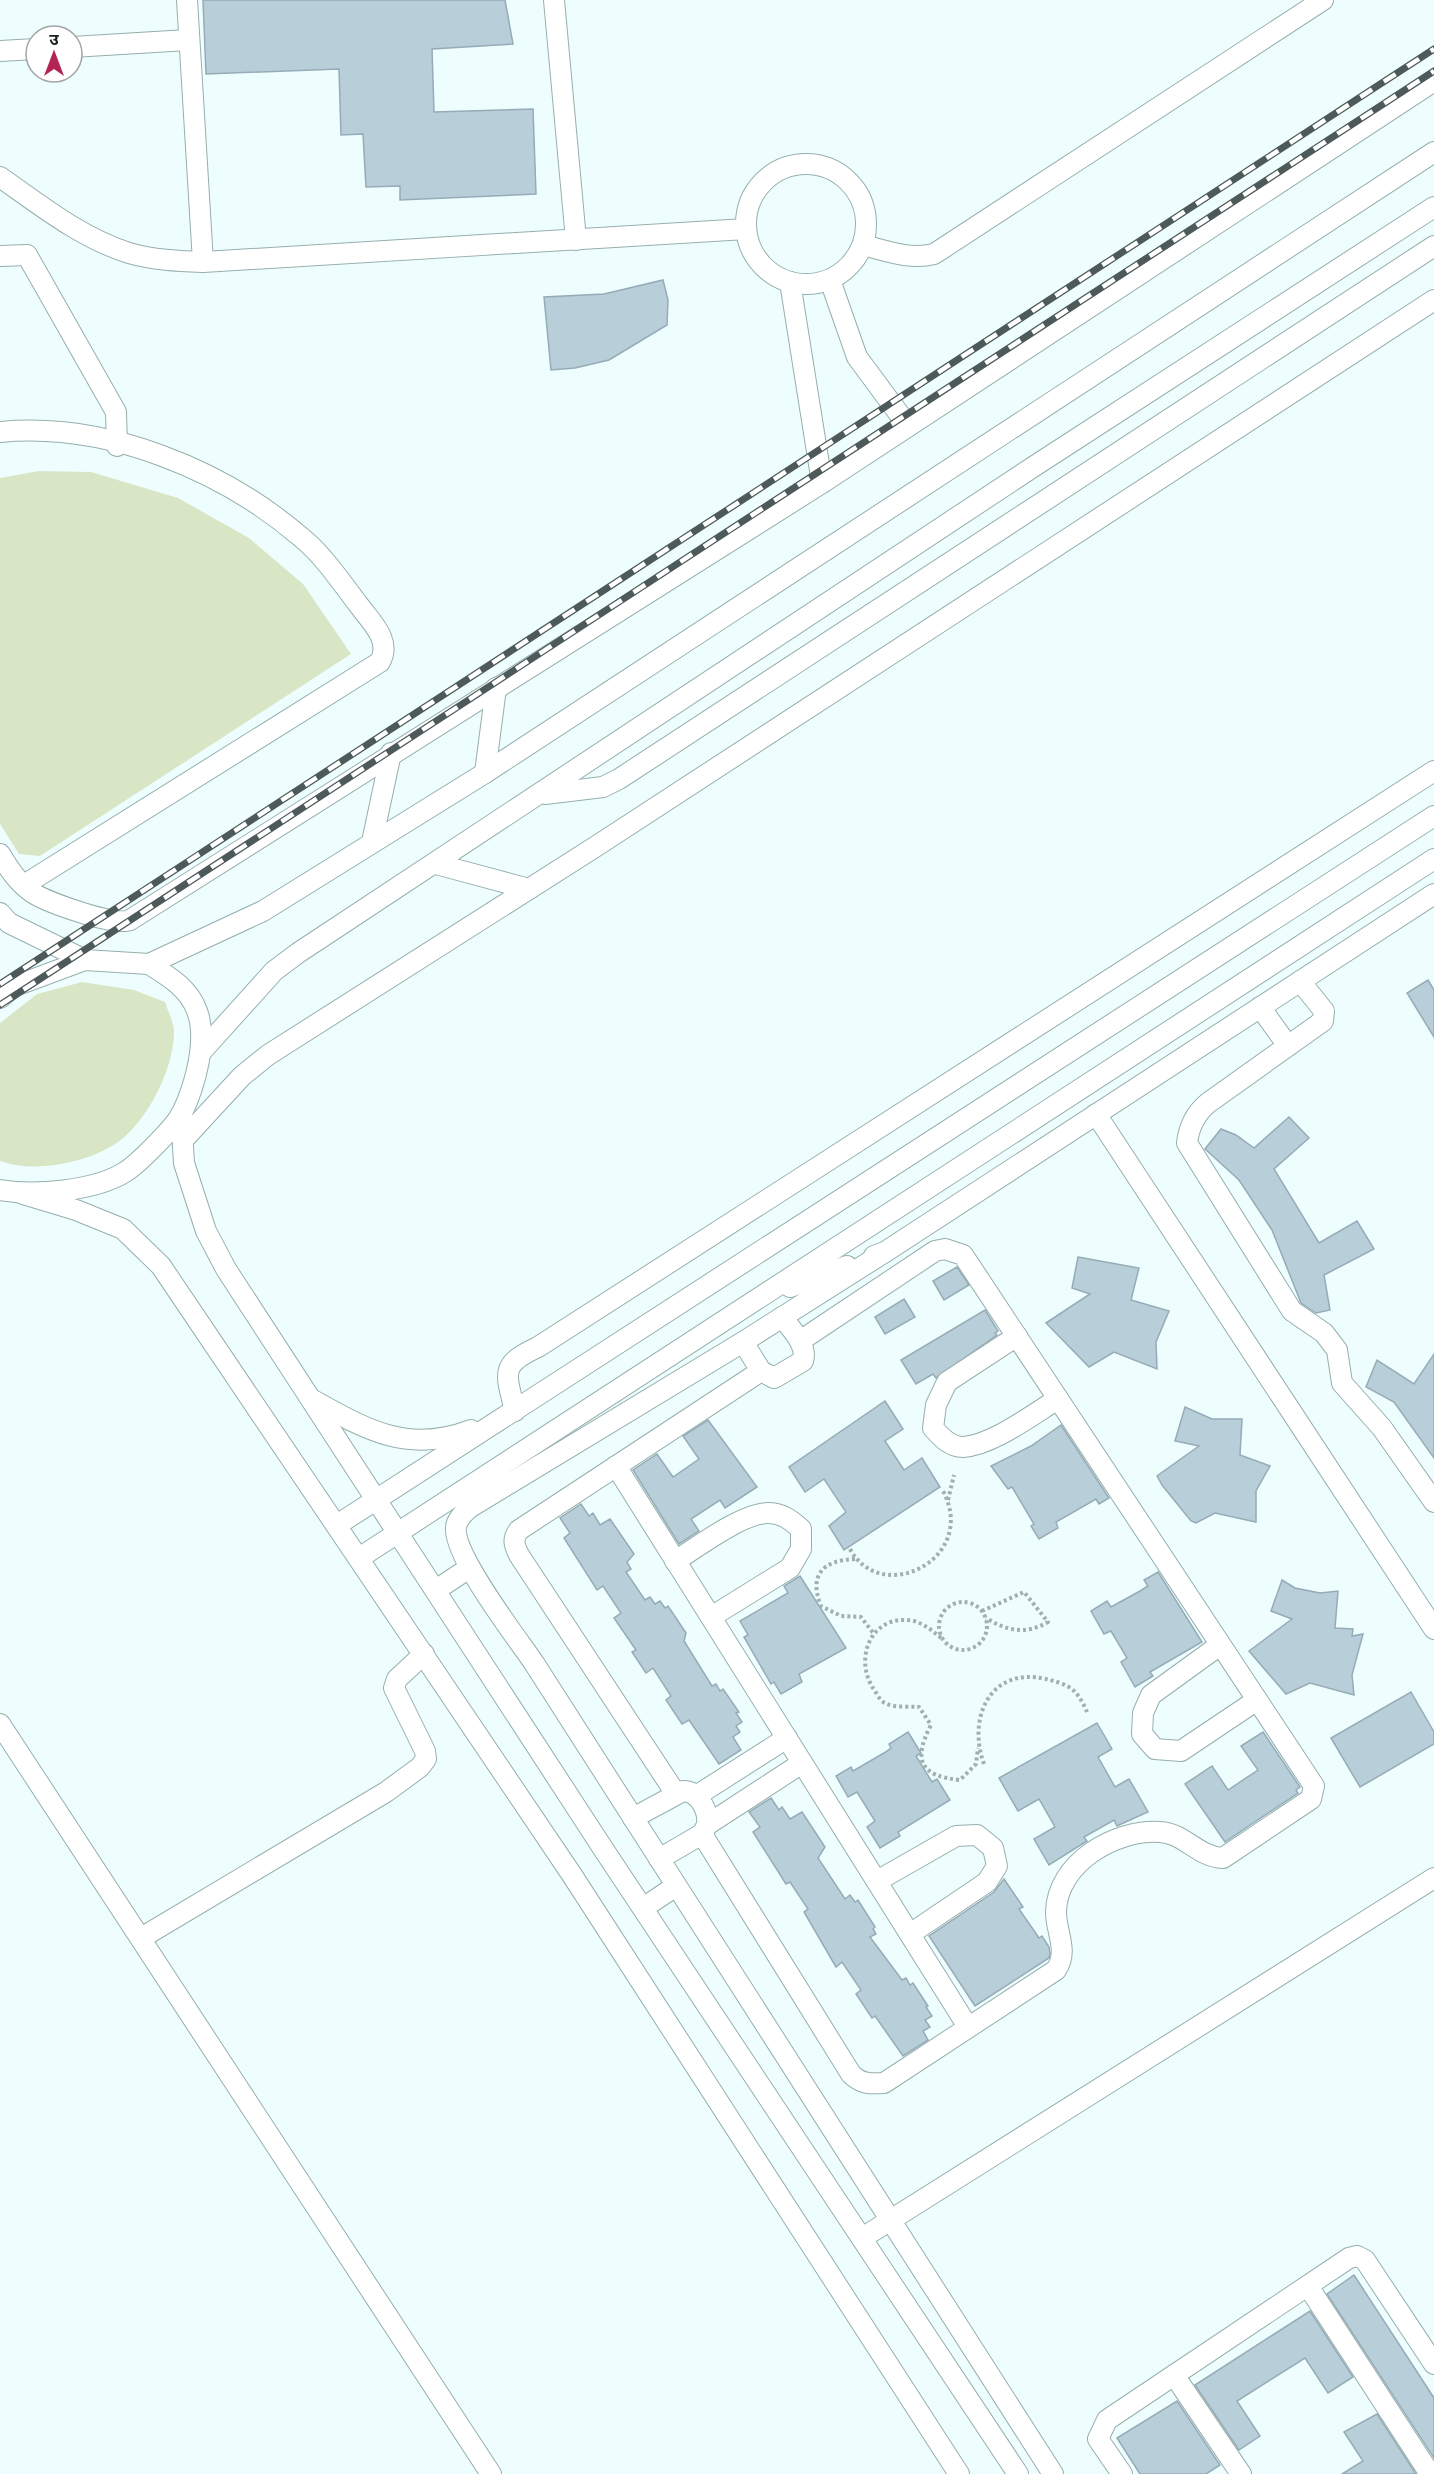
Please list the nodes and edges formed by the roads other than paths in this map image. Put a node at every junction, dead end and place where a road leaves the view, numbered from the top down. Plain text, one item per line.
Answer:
1 (187, 0) edge
2 (554, 0) edge
3 (1323, 0) edge
4 (188, 40) junction
5 (84, 46) edge
6 (24, 50) edge
7 (0, 51) edge
8 (1434, 81) edge
9 (1434, 152) edge
10 (0, 177) edge
11 (1434, 207) edge
12 (746, 229) junction
13 (576, 240) junction
14 (862, 245) junction
15 (1434, 246) edge
16 (0, 256) edge
17 (203, 261) junction
18 (830, 280) junction
19 (790, 282) junction
20 (1434, 300) edge
21 (908, 426) junction
22 (0, 432) edge
23 (117, 445) junction
24 (822, 483) junction
25 (496, 688) junction
26 (391, 753) junction
27 (1434, 771) edge
28 (485, 773) junction
29 (540, 795) junction
30 (1434, 816) edge
31 (372, 842) junction
32 (0, 854) edge
33 (1434, 859) edge
34 (436, 864) junction
35 (24, 885) junction
36 (529, 889) junction
37 (1434, 894) edge
38 (0, 913) edge
39 (86, 960) junction
40 (149, 964) junction
41 (1300, 981) junction
42 (0, 998) edge
43 (1260, 1007) junction
44 (1288, 1046) junction
45 (202, 1051) junction
46 (181, 1114) junction
47 (1096, 1114) junction
48 (183, 1140) junction
49 (0, 1190) edge
50 (23, 1194) junction
51 (885, 1252) junction
52 (754, 1301) junction
53 (783, 1317) junction
54 (1017, 1336) junction
55 (800, 1341) junction
56 (743, 1342) junction
57 (761, 1371) junction
58 (311, 1399) junction
59 (1058, 1399) junction
60 (509, 1415) junction
61 (616, 1466) junction
62 (377, 1500) junction
63 (1434, 1502) edge
64 (337, 1525) junction
65 (398, 1533) junction
66 (359, 1558) junction
67 (675, 1561) junction
68 (469, 1568) junction
69 (436, 1590) junction
70 (711, 1617) junction
71 (1434, 1629) edge
72 (1220, 1645) junction
73 (424, 1654) junction
74 (1257, 1700) junction
75 (0, 1724) edge
76 (787, 1738) junction
77 (802, 1763) junction
78 (686, 1795) junction
79 (633, 1818) junction
80 (704, 1830) junction
81 (659, 1859) junction
82 (1434, 1878) edge
83 (877, 1881) junction
84 (676, 1886) junction
85 (643, 1908) junction
86 (910, 1934) junction
87 (141, 1938) junction
88 (968, 2027) junction
89 (888, 2219) junction
90 (862, 2238) junction
91 (1308, 2286) junction
92 (1434, 2364) edge
93 (1174, 2375) junction
94 (491, 2474) edge
95 (959, 2474) edge
96 (1018, 2474) edge
97 (1053, 2474) edge
98 (1122, 2474) edge
99 (1240, 2474) edge
100 (1430, 2474) edge

1 - 4 street
2 - 13 street
3 - 14 street
4 - 5 street
4 - 17 street
6 - 7 street
8 - 21 street
9 - 28 street
10 - 17 street
11 - 29 street
12 - 13 street
12 - 14 street
12 - 19 street
13 - 17 street
14 - 18 street
15 - 29 street
16 - 23 street
18 - 19 street
18 - 21 street
19 - 24 street
20 - 36 street
21 - 24 street
22 - 23 street
23 - 35 street
24 - 25 street
25 - 26 street
25 - 28 street
26 - 31 street
26 - 35 street
27 - 60 street
28 - 31 street
29 - 34 street
30 - 60 street
31 - 40 street
32 - 35 street
33 - 52 street
34 - 36 street
34 - 45 street
36 - 48 street
37 - 41 street
38 - 39 street
39 - 40 street
39 - 42 street
40 - 45 street
41 - 43 street
41 - 44 street
43 - 44 street
43 - 47 street
44 - 63 street
45 - 46 street
46 - 48 street
46 - 50 street
47 - 51 street
47 - 71 street
48 - 58 street
49 - 50 street
50 - 64 street
51 - 52 street
51 - 53 street
52 - 65 street
53 - 55 street
53 - 56 street
54 - 55 street
54 - 59 street
54 - 59 street
55 - 57 street
56 - 57 street
56 - 68 street
57 - 61 street
58 - 60 street
58 - 62 street
59 - 72 street
60 - 62 street
61 - 67 street
61 - 78 street
62 - 64 street
62 - 65 street
64 - 66 street
65 - 66 street
65 - 69 street
66 - 73 street
67 - 70 street
67 - 70 street
68 - 69 street
68 - 79 street
69 - 85 street
70 - 76 street
72 - 74 street
72 - 74 street
73 - 87 street
73 - 95 street
74 - 88 street
75 - 87 street
76 - 77 street
76 - 78 street
77 - 80 street
77 - 83 street
78 - 79 street
78 - 80 street
79 - 81 street
80 - 81 street
80 - 88 street
81 - 84 street
82 - 89 street
83 - 86 street
83 - 86 street
84 - 85 street
84 - 89 street
85 - 90 street
86 - 88 street
87 - 94 street
89 - 90 street
89 - 97 street
90 - 96 street
91 - 92 street
91 - 93 street
91 - 100 street
93 - 98 street
93 - 99 street

